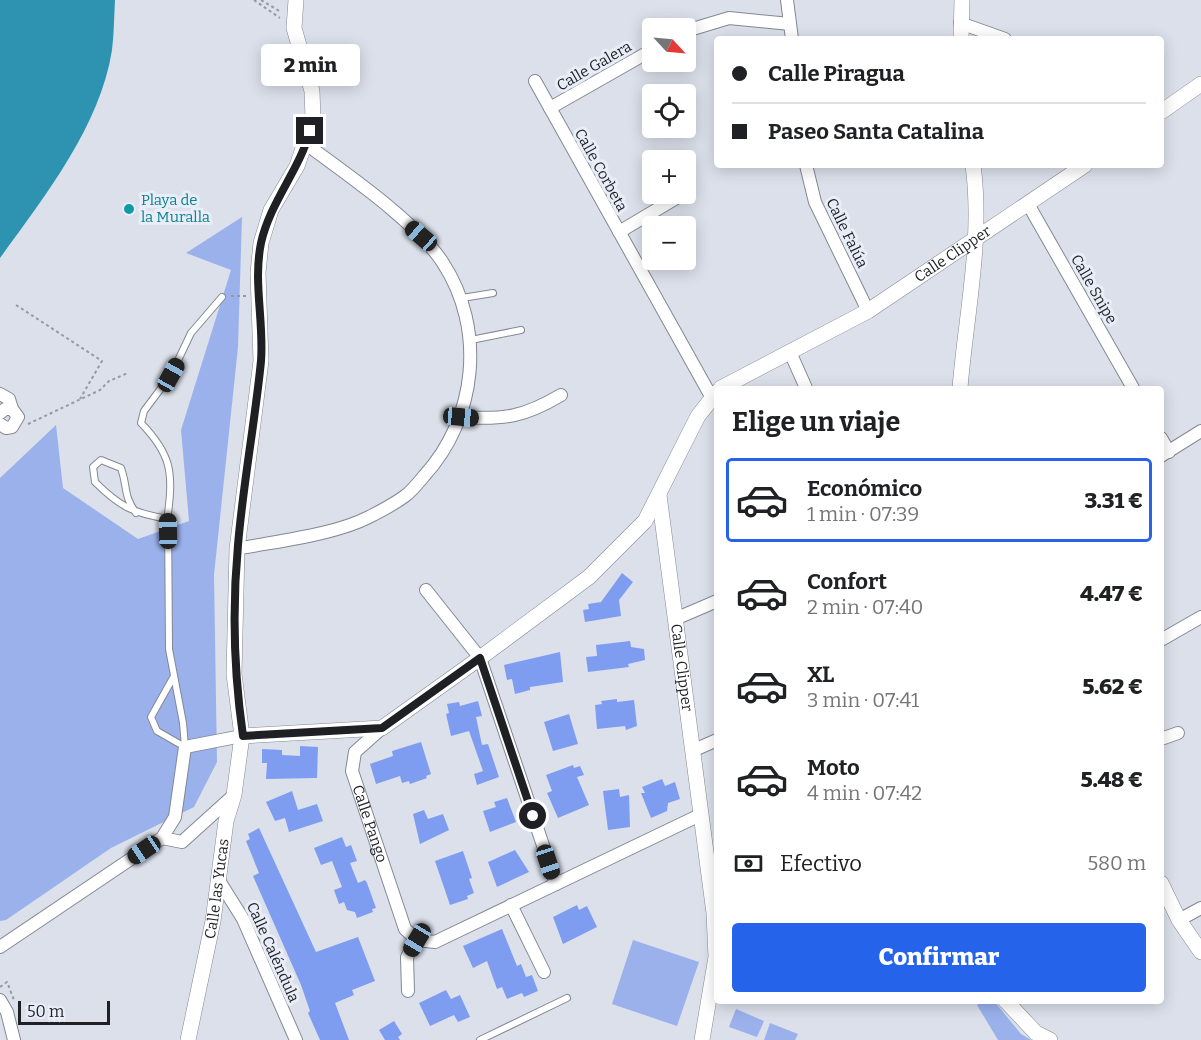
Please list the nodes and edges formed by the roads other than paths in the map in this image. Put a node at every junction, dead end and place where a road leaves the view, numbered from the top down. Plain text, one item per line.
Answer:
1 (296, 0) edge
2 (787, 0) edge
3 (963, 0) edge
4 (960, 23) junction
5 (790, 24) junction
6 (696, 28) edge
7 (792, 36) edge
8 (961, 36) edge
9 (997, 36) edge
10 (642, 56) edge
11 (535, 81) dead end
12 (1200, 86) edge
13 (550, 108) junction
14 (1164, 110) edge
15 (306, 144) junction
16 (807, 168) edge
17 (973, 168) edge
18 (1081, 168) edge
19 (666, 204) edge
20 (1028, 204) junction
21 (619, 232) junction
22 (977, 236) junction
23 (493, 293) dead end
24 (222, 297) road end
25 (462, 298) junction
26 (868, 311) junction
27 (521, 330) dead end
28 (471, 340) junction
29 (790, 352) junction
30 (729, 386) edge
31 (805, 386) edge
32 (960, 386) edge
33 (1132, 386) edge
34 (714, 388) edge
35 (0, 394) edge
36 (561, 395) dead end
37 (714, 397) edge
38 (6, 411) edge
39 (461, 417) junction
40 (0, 424) edge
41 (1201, 431) edge
42 (1165, 454) edge
43 (659, 495) junction
44 (136, 513) junction
45 (168, 519) junction
46 (237, 549) junction
47 (426, 590) dead end
48 (714, 602) edge
49 (1201, 617) edge
50 (675, 619) junction
51 (1164, 638) edge
52 (480, 658) junction
53 (174, 676) junction
54 (382, 728) junction
55 (1178, 733) dead end
56 (243, 736) junction
57 (1164, 738) edge
58 (714, 741) edge
59 (185, 747) junction
60 (692, 751) junction
61 (234, 795) junction
62 (700, 815) junction
63 (162, 838) junction
64 (712, 874) edge
65 (218, 879) junction
66 (556, 884) junction
67 (1164, 889) edge
68 (511, 905) junction
69 (714, 907) edge
70 (1201, 908) edge
71 (1179, 920) junction
72 (417, 940) junction
73 (0, 947) edge
74 (1201, 952) edge
75 (543, 972) dead end
76 (714, 974) edge
77 (408, 991) dead end
78 (567, 998) dead end
79 (0, 1000) edge
80 (1009, 1004) edge
81 (14, 1040) edge
82 (188, 1040) edge
83 (296, 1040) edge
84 (480, 1040) edge
85 (702, 1040) edge
86 (1050, 1040) edge

1 - 15 street, Calle las Yucas
2 - 5 street
3 - 4 street
4 - 8 street
4 - 9 street
5 - 6 street
5 - 7 street
10 - 13 street, Calle Galera
11 - 13 street, Calle Corbeta
12 - 14 street
13 - 21 street, Calle Corbeta
15 - 25 street
15 - 46 street, Calle las Yucas
16 - 26 street, Calle Falúa
17 - 22 street
18 - 20 street, Calle Clipper
19 - 21 street
20 - 22 street, Calle Clipper
20 - 33 street, Calle Snipe
21 - 34 street, Calle Corbeta
22 - 26 street, Calle Clipper
22 - 32 street
23 - 25 lane
24 - 45 lane
25 - 28 street
26 - 29 street, Calle Clipper
27 - 28 lane
28 - 39 street
29 - 30 street, Calle Clipper
29 - 31 street
35 - 38 street
36 - 39 street
37 - 43 street, Calle Clipper
38 - 40 street
39 - 46 street
41 - 42 street
43 - 50 street, Calle Clipper
43 - 52 street, Calle Pango
44 - 44 lane
44 - 45 lane
45 - 53 lane
46 - 56 street, Calle las Yucas
47 - 52 street
48 - 50 street
49 - 51 street
50 - 60 street, Calle Clipper
52 - 54 street, Calle Pango
52 - 66 street
53 - 59 lane
53 - 59 lane
54 - 56 street
54 - 72 street, Calle Pango
55 - 57 street
56 - 59 street
56 - 61 street, Calle las Yucas
58 - 60 street
59 - 63 street
60 - 62 street, Calle Clipper
61 - 63 street
61 - 65 street, Calle las Yucas
62 - 64 street, Calle Clipper
62 - 66 street
63 - 73 street
64 - 69 street, Calle Clipper
65 - 82 street, Calle las Yucas
65 - 83 street, Calle Caléndula
66 - 68 street
67 - 71 street
68 - 72 street
68 - 75 street
70 - 71 street
71 - 74 street
72 - 77 street
76 - 85 street, Calle Clipper
78 - 84 lane
79 - 81 street
80 - 86 street

